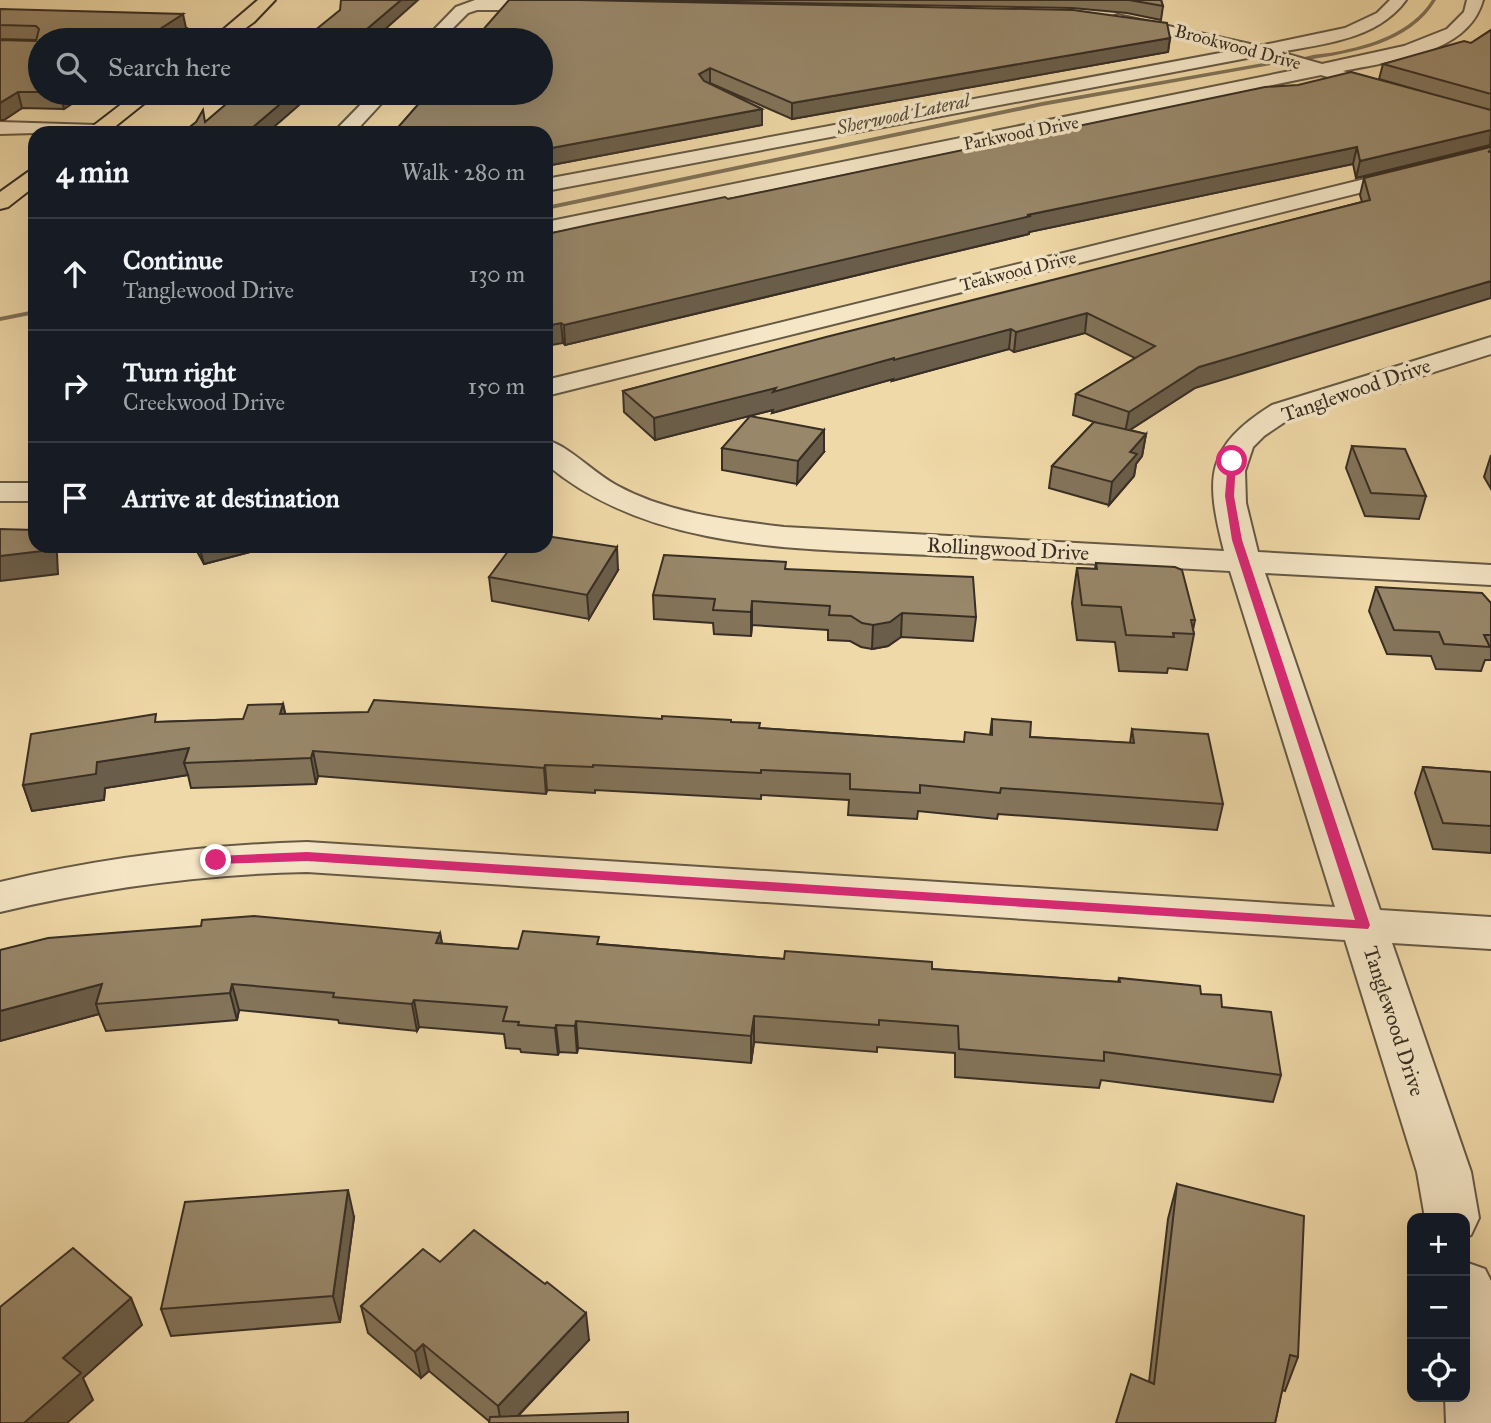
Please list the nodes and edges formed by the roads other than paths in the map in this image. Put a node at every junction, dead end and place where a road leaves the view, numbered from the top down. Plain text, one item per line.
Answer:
1 (267, 0) edge
2 (1398, 0) edge
3 (1475, 0) edge
4 (469, 2) edge
5 (580, 5) edge
6 (1106, 19) edge
7 (236, 28) edge
8 (444, 28) edge
9 (1265, 53) junction
10 (1318, 69) junction
11 (132, 105) edge
12 (370, 105) edge
13 (1491, 120) edge
14 (783, 125) dead end
15 (103, 126) edge
16 (350, 126) edge
17 (0, 128) edge
18 (28, 129) edge
19 (807, 136) junction
20 (1491, 154) edge
21 (28, 181) edge
22 (553, 184) edge
23 (0, 202) edge
24 (553, 228) edge
25 (1491, 345) edge
26 (553, 386) edge
27 (553, 455) edge
28 (0, 492) edge
29 (28, 492) edge
30 (1244, 562) junction
31 (1491, 575) edge
32 (0, 897) edge
33 (1363, 925) junction
34 (1491, 933) edge
35 (1451, 1213) edge
36 (1470, 1317) edge
37 (1477, 1423) edge

1 - 7 main road
2 - 9 street, Parkwood Drive
3 - 10 street, Parkwood Drive
4 - 5 street
4 - 8 street
6 - 9 street, Brookwood Drive
9 - 10 street, Brookwood Drive
9 - 19 street, Parkwood Drive
10 - 13 street, Brookwood Drive
10 - 24 street, Parkwood Drive
11 - 15 main road
12 - 16 street
14 - 19 street
17 - 18 street
19 - 22 street, Parkwood Drive
20 - 26 street, Teakwood Drive
21 - 23 main road
25 - 30 street, Tanglewood Drive
27 - 30 street, Rollingwood Drive
28 - 29 street
30 - 31 street, Rollingwood Drive
30 - 33 street, Tanglewood Drive
32 - 33 street
33 - 34 street
33 - 35 street, Tanglewood Drive
36 - 37 street

